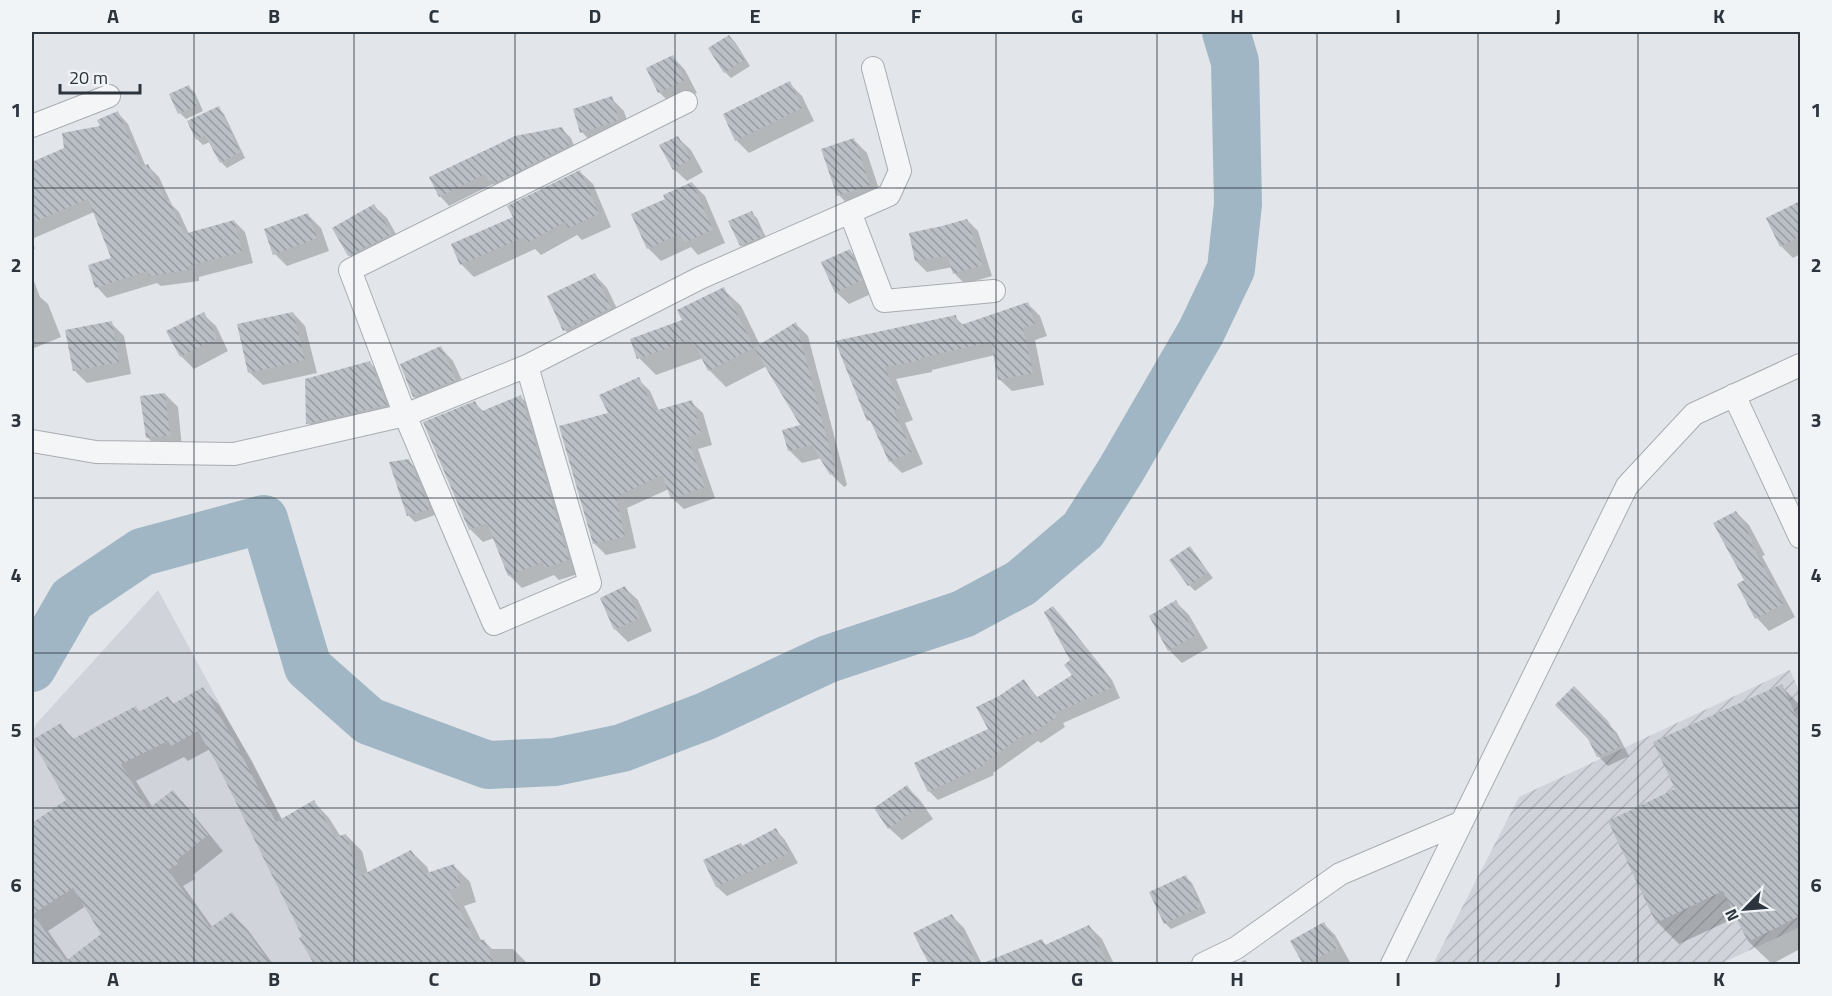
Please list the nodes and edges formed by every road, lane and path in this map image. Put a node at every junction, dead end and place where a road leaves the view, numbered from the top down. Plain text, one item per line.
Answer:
1 (873, 68) dead end
2 (109, 96) dead end
3 (686, 102) dead end
4 (32, 126) edge
5 (850, 212) junction
6 (994, 291) dead end
7 (1800, 364) edge
8 (527, 366) junction
9 (1734, 395) junction
10 (405, 416) junction
11 (32, 441) edge
12 (1800, 537) edge
13 (1462, 822) junction
14 (1203, 964) edge
15 (1392, 964) edge

1 - 5 street
2 - 4 street
3 - 10 street
5 - 6 street
5 - 8 street
7 - 9 street
8 - 10 street
8 - 10 street
9 - 12 street
9 - 13 street
10 - 11 street
13 - 14 street
13 - 15 street

